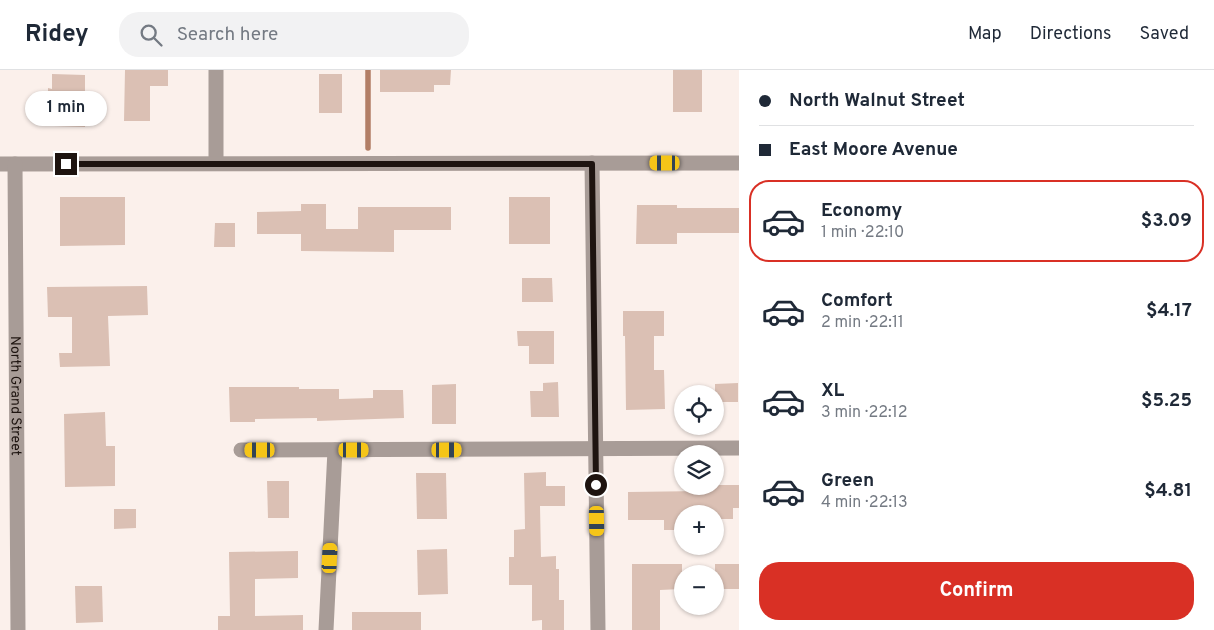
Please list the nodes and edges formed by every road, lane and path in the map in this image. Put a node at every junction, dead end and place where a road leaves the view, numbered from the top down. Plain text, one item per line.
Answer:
1 (216, 70) edge
2 (216, 163) junction
3 (739, 163) edge
4 (7, 164) edge
5 (592, 164) junction
6 (739, 448) edge
7 (596, 449) junction
8 (241, 450) dead end
9 (335, 450) junction
10 (18, 630) edge
11 (326, 630) edge
12 (598, 630) edge

1 - 2 street
2 - 4 street
2 - 5 street
3 - 5 street
4 - 10 street, North Grand Street
5 - 7 street
6 - 7 street
7 - 9 street
7 - 12 street
8 - 9 street
9 - 11 street

